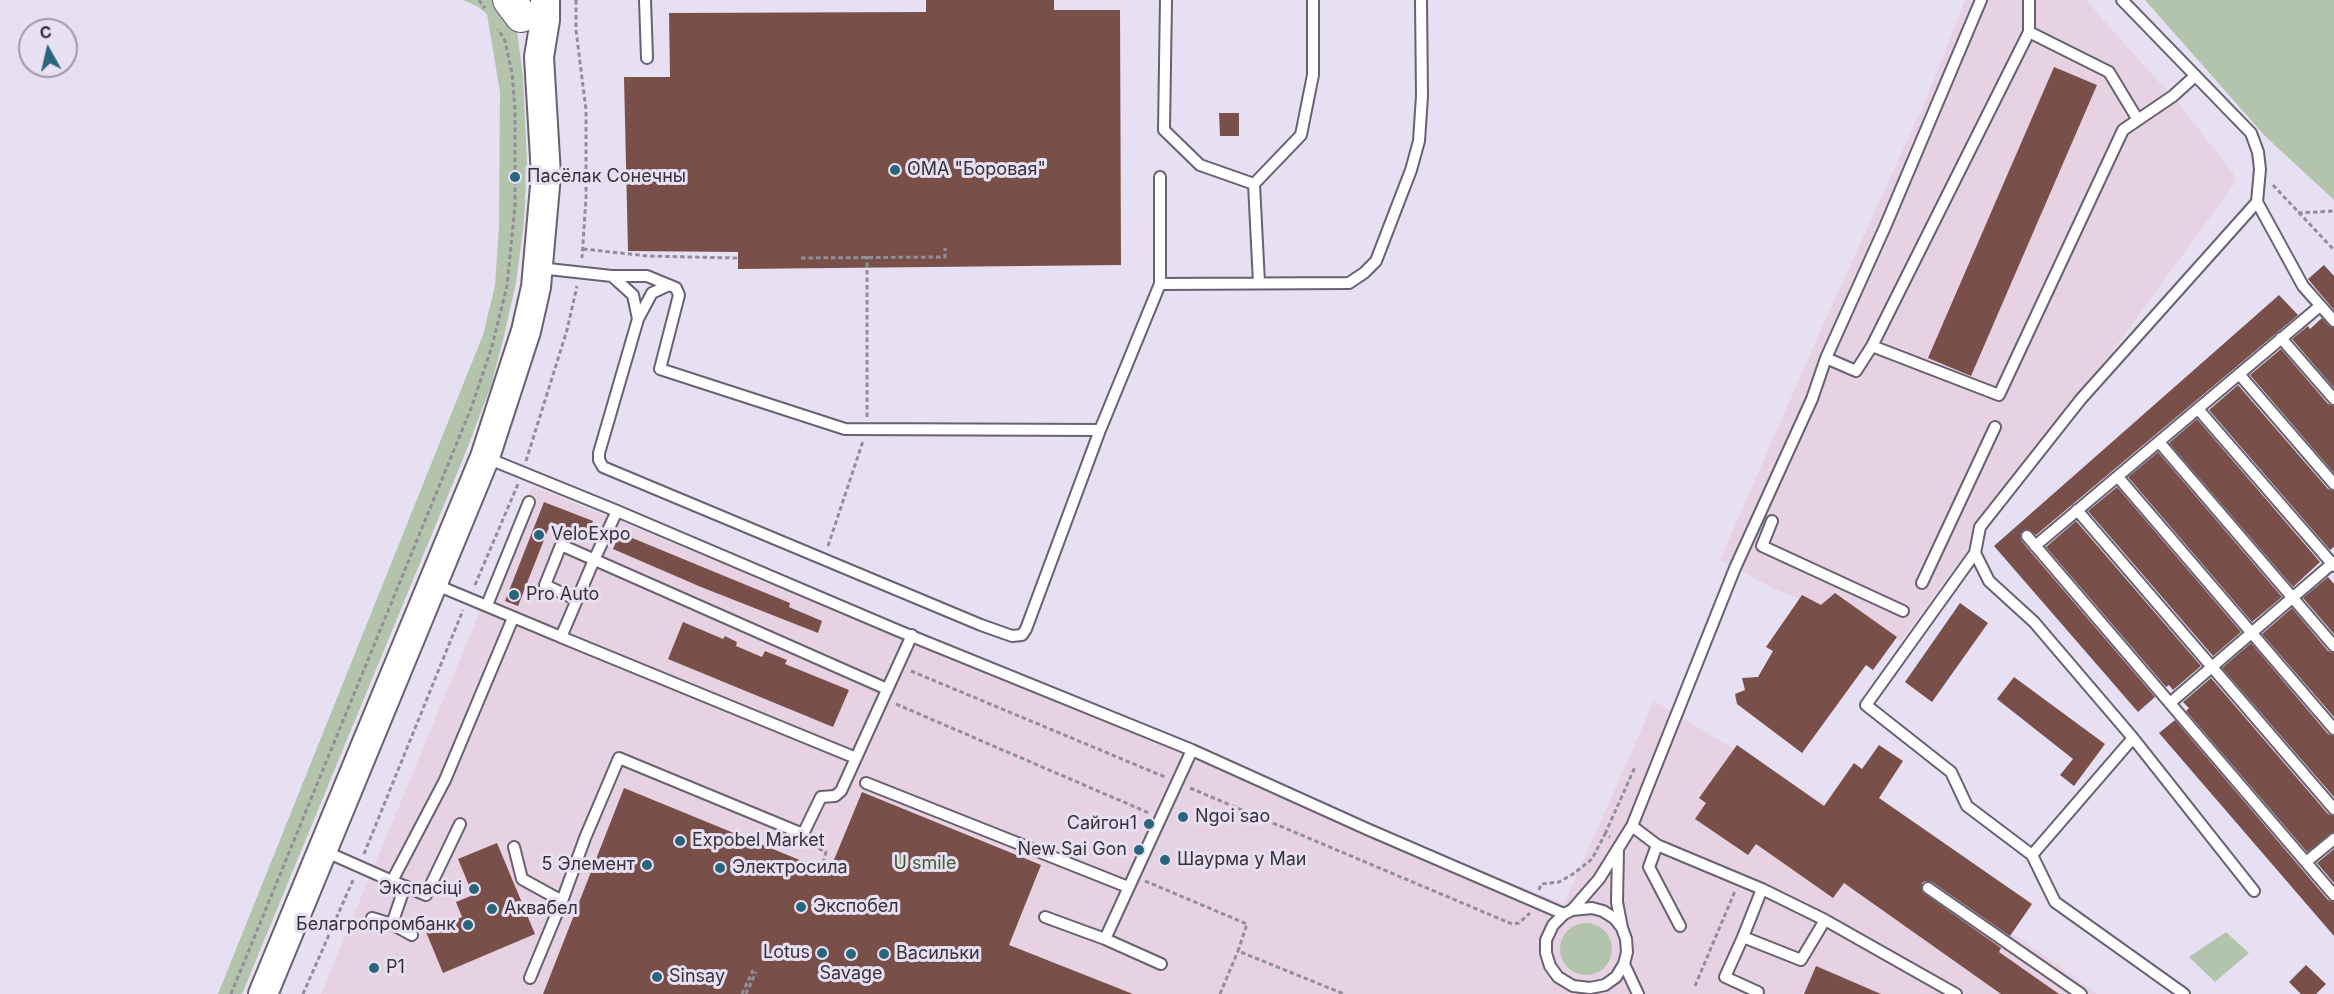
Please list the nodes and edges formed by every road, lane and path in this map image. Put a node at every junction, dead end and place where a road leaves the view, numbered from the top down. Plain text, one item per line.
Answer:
1 (479, 0) edge
2 (645, 0) edge
3 (1166, 0) edge
4 (1313, 0) edge
5 (1421, 0) edge
6 (1981, 0) edge
7 (2028, 0) edge
8 (2122, 0) edge
9 (513, 9) edge
10 (2030, 32) junction
11 (647, 58) dead end
12 (2195, 76) junction
13 (2138, 120) junction
14 (2260, 170) junction
15 (1160, 177) dead end
16 (1254, 184) junction
17 (2257, 202) junction
18 (2334, 211) edge
19 (2298, 213) junction
20 (945, 248) dead end
21 (583, 249) dead end
22 (2334, 250) edge
23 (867, 256) junction
24 (738, 258) dead end
25 (801, 258) dead end
26 (538, 267) junction
27 (612, 276) junction
28 (1259, 283) junction
29 (1160, 284) junction
30 (669, 285) junction
31 (2320, 306) junction
32 (638, 319) junction
33 (2334, 321) edge
34 (2282, 338) junction
35 (1872, 346) junction
36 (1826, 358) junction
37 (2239, 374) junction
38 (2334, 399) edge
39 (2198, 409) junction
40 (1995, 427) dead end
41 (867, 430) junction
42 (1100, 430) junction
43 (2159, 442) junction
44 (485, 457) junction
45 (2118, 477) junction
46 (2334, 484) edge
47 (529, 502) dead end
48 (2078, 510) junction
49 (617, 511) junction
50 (1772, 521) dead end
51 (2027, 536) dead end
52 (2035, 546) junction
53 (1975, 553) junction
54 (824, 559) junction
55 (594, 560) junction
56 (2333, 564) edge
57 (1922, 583) dead end
58 (433, 584) junction
59 (2292, 598) junction
60 (577, 600) junction
61 (487, 605) junction
62 (1903, 610) dead end
63 (513, 618) junction
64 (2252, 633) junction
65 (912, 635) junction
66 (561, 637) junction
67 (2334, 646) edge
68 (898, 666) junction
69 (2212, 667) junction
70 (885, 694) junction
71 (2170, 703) junction
72 (2334, 729) edge
73 (2133, 738) junction
74 (1192, 750) junction
75 (856, 758) junction
76 (1635, 767) dead end
77 (1177, 782) junction
78 (866, 783) dead end
79 (2334, 809) edge
80 (1161, 818) junction
81 (460, 824) dead end
82 (1632, 826) junction
83 (803, 834) junction
84 (1605, 834) junction
85 (2334, 839) edge
86 (1657, 844) junction
87 (1620, 846) junction
88 (514, 847) dead end
89 (322, 850) junction
90 (2032, 855) junction
91 (2306, 862) junction
92 (821, 869) dead end
93 (1740, 879) junction
94 (392, 881) junction
95 (405, 886) junction
96 (1128, 887) junction
97 (1928, 888) dead end
98 (1762, 889) junction
99 (2254, 891) dead end
100 (2334, 895) edge
101 (562, 901) junction
102 (1535, 902) junction
103 (1568, 912) junction
104 (1045, 917) dead end
105 (372, 918) dead end
106 (1825, 920) junction
107 (392, 924) junction
108 (1680, 926) dead end
109 (1622, 928) junction
110 (412, 935) dead end
111 (1743, 937) junction
112 (1105, 939) junction
113 (1238, 951) dead end
114 (1161, 964) dead end
115 (1624, 964) junction
116 (754, 971) dead end
117 (530, 978) dead end
118 (1695, 986) dead end
119 (1758, 992) dead end
120 (231, 994) edge
121 (263, 994) edge
122 (744, 994) edge
123 (1220, 994) edge
124 (1638, 994) edge
125 (1956, 994) edge
126 (2081, 994) edge
127 (2184, 994) edge

1 - 9 path
2 - 11 lane
3 - 16 lane
4 - 16 lane
5 - 28 lane
6 - 36 lane
7 - 10 lane
8 - 12 lane
9 - 26 main road
9 - 120 path
10 - 13 lane
10 - 35 lane
12 - 13 lane
12 - 14 lane
13 - 35 lane
14 - 17 lane
14 - 19 path
15 - 29 lane
16 - 28 lane
17 - 31 lane
17 - 53 lane
18 - 19 path
19 - 22 path
20 - 23 path
21 - 24 path
23 - 25 path
23 - 41 path
26 - 27 lane
26 - 44 main road
27 - 30 lane
27 - 32 lane
28 - 29 lane
29 - 42 lane
30 - 32 lane
30 - 41 lane
31 - 33 lane
31 - 34 lane
32 - 54 lane
34 - 37 lane
34 - 38 lane
35 - 36 lane
36 - 82 lane
37 - 39 lane
37 - 46 lane
39 - 43 lane
39 - 56 lane
40 - 57 lane
41 - 42 lane
41 - 54 path
42 - 54 lane
43 - 45 lane
43 - 59 lane
44 - 49 lane
44 - 58 main road
45 - 48 lane
45 - 64 lane
47 - 61 lane
48 - 52 lane
48 - 69 lane
49 - 55 lane
49 - 65 lane
50 - 62 lane
51 - 52 lane
52 - 71 lane
53 - 73 lane
53 - 90 lane
55 - 60 lane
55 - 60 lane
55 - 70 lane
56 - 59 lane
58 - 61 lane
58 - 89 main road
59 - 64 lane
59 - 67 lane
60 - 66 lane
61 - 63 lane
63 - 66 lane
63 - 94 lane
64 - 69 lane
64 - 72 lane
65 - 68 lane
65 - 74 lane
66 - 75 lane
68 - 70 lane
68 - 77 path
69 - 71 lane
69 - 79 lane
70 - 75 lane
70 - 80 path
71 - 91 lane
73 - 90 lane
73 - 99 lane
74 - 77 lane
74 - 102 lane
75 - 83 lane
76 - 84 path
77 - 80 lane
77 - 102 path
78 - 96 lane
80 - 96 lane
81 - 95 lane
82 - 86 lane
82 - 87 lane
83 - 92 path
83 - 101 lane
84 - 87 path
84 - 102 path
85 - 91 lane
86 - 93 lane
86 - 108 lane
87 - 103 lane
87 - 109 lane
88 - 101 lane
89 - 94 lane
89 - 121 main road
90 - 127 lane
91 - 100 lane
93 - 98 lane
93 - 118 path
94 - 95 lane
95 - 107 lane
96 - 112 lane
97 - 126 lane
98 - 106 lane
98 - 111 lane
101 - 117 lane
102 - 103 lane
103 - 109 lane
103 - 115 lane
104 - 112 lane
105 - 107 lane
106 - 111 lane
106 - 125 lane
107 - 110 lane
109 - 115 lane
111 - 119 lane
112 - 114 lane
113 - 123 path
115 - 124 lane
116 - 122 path

